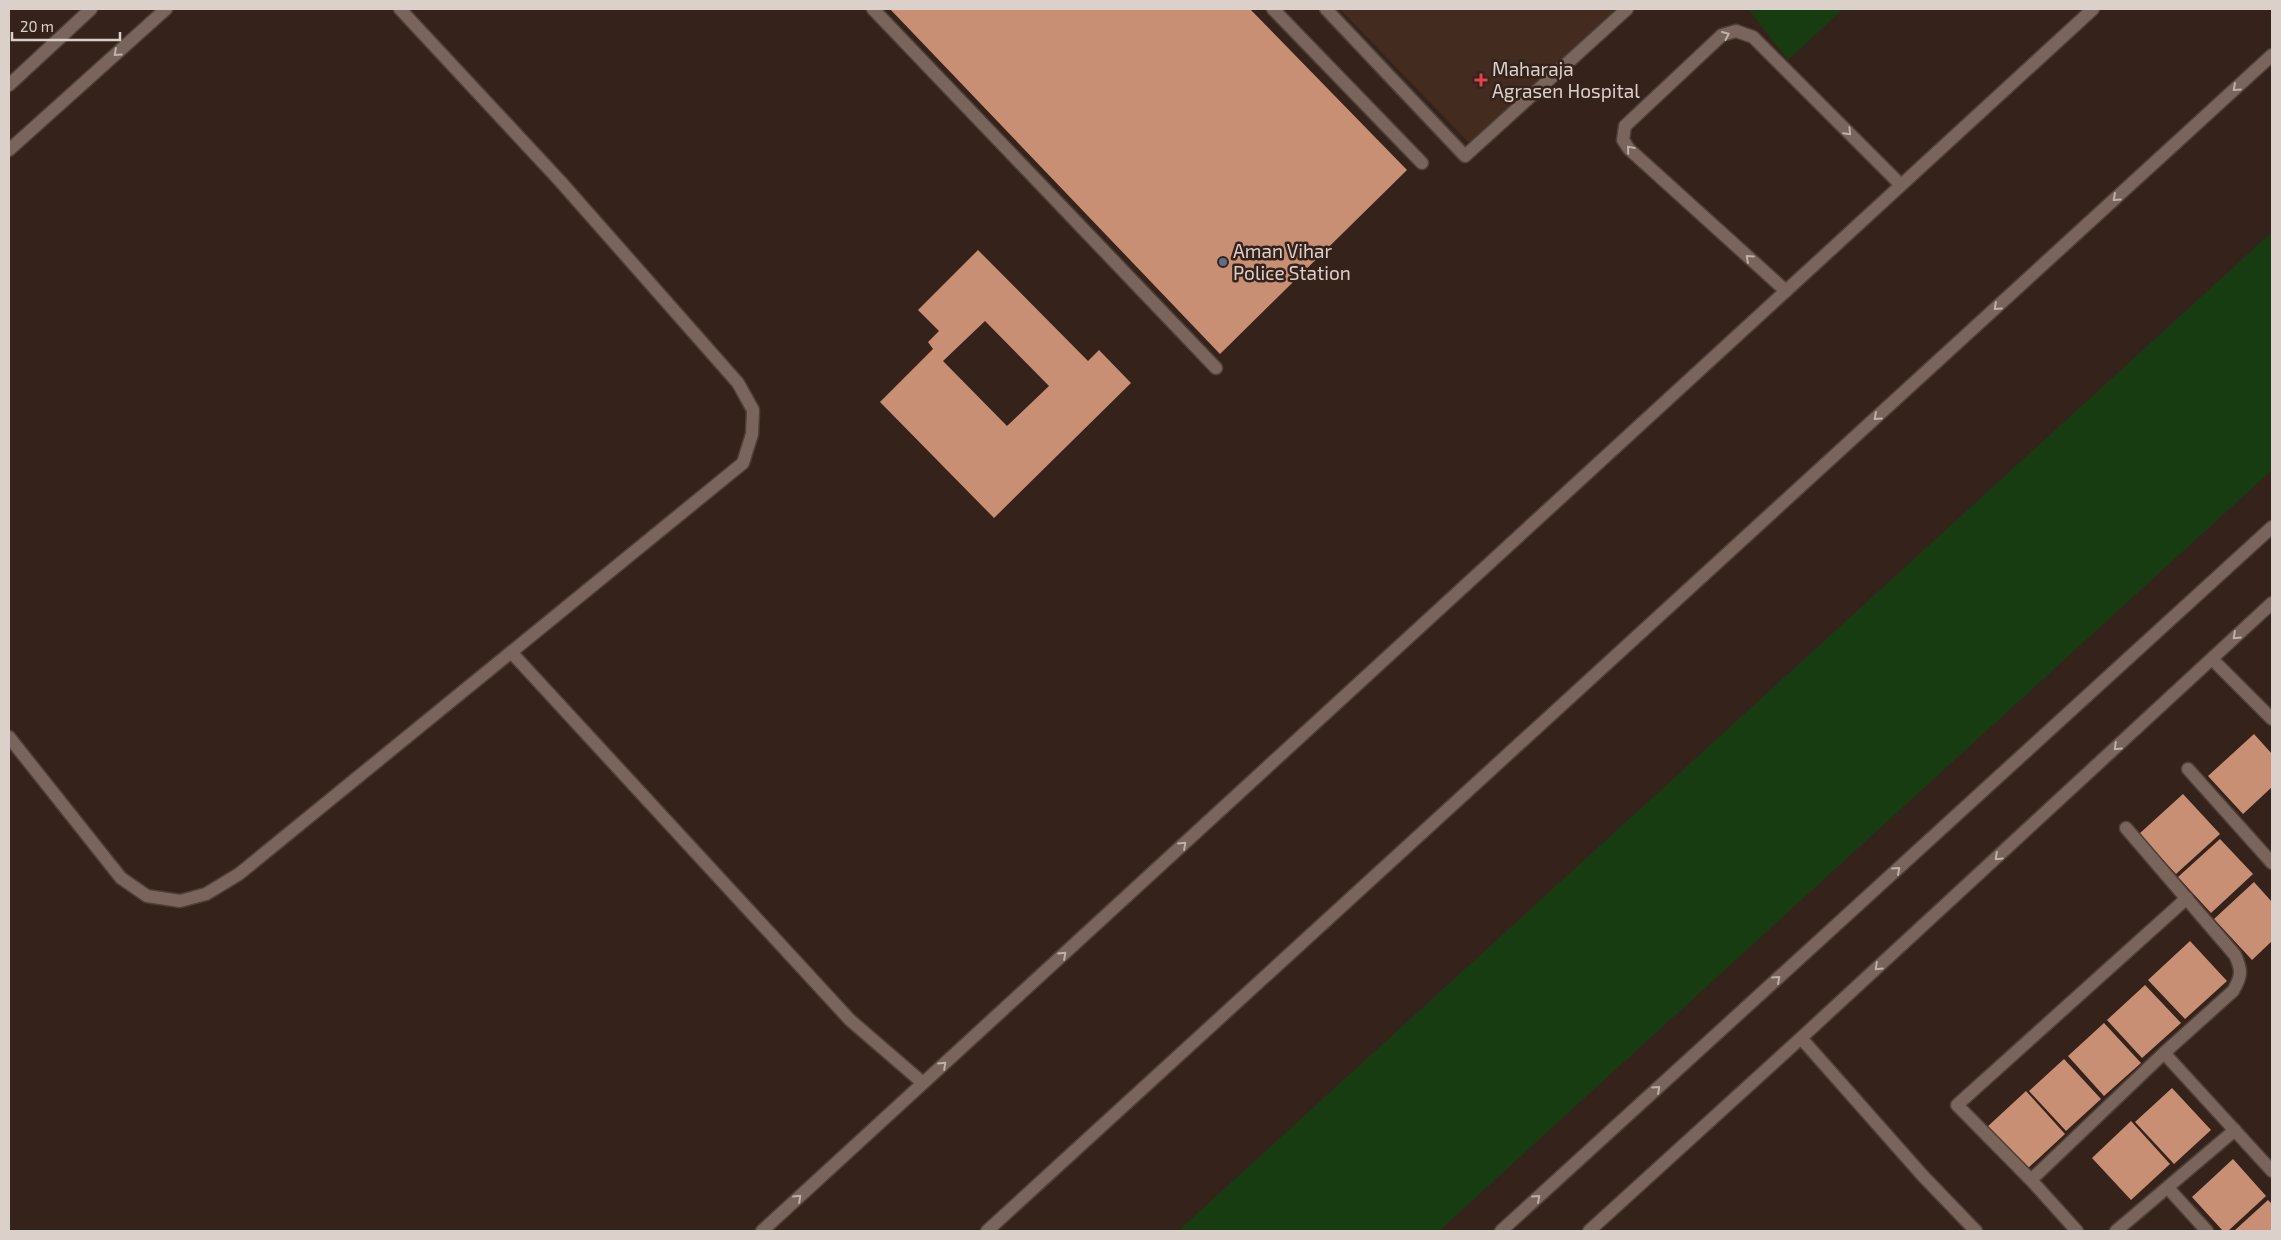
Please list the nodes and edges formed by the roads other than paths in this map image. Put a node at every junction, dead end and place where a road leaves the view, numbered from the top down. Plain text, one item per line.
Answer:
1 (91, 9) edge
2 (166, 9) edge
3 (400, 9) edge
4 (873, 9) edge
5 (1273, 9) edge
6 (1326, 9) edge
7 (1627, 9) edge
8 (2093, 9) edge
9 (2272, 55) edge
10 (9, 85) edge
11 (9, 150) edge
12 (1422, 163) dead end
13 (1901, 184) junction
14 (1786, 291) junction
15 (1216, 368) dead end
16 (2272, 527) edge
17 (2272, 603) edge
18 (511, 652) junction
19 (2212, 659) junction
20 (2272, 718) edge
21 (9, 737) edge
22 (2188, 769) dead end
23 (2126, 828) dead end
24 (2272, 863) edge
25 (2187, 898) junction
26 (1801, 1038) junction
27 (2164, 1053) junction
28 (923, 1083) junction
29 (2235, 1130) junction
30 (2272, 1171) edge
31 (2030, 1180) junction
32 (2168, 1188) junction
33 (762, 1231) edge
34 (987, 1231) edge
35 (1501, 1231) edge
36 (1589, 1231) edge
37 (1976, 1231) edge
38 (2076, 1231) edge
39 (2116, 1231) edge
40 (2207, 1231) edge

1 - 10 street
2 -> 11 street
3 - 18 street
4 - 15 street
5 - 12 street
6 - 7 street
8 - 13 street
9 -> 34 street
13 - 14 street
14 -> 13 street
28 -> 14 street
35 -> 16 street
17 -> 19 street
18 - 21 street
18 - 28 street
19 - 20 street
19 -> 26 street
22 - 24 street
23 - 25 street
25 - 27 street
25 - 31 street
26 - 36 street
26 - 37 street
27 - 29 street
27 - 31 street
33 -> 28 street
29 - 30 street
29 - 32 street
31 - 38 street
32 - 39 street
32 - 40 street

